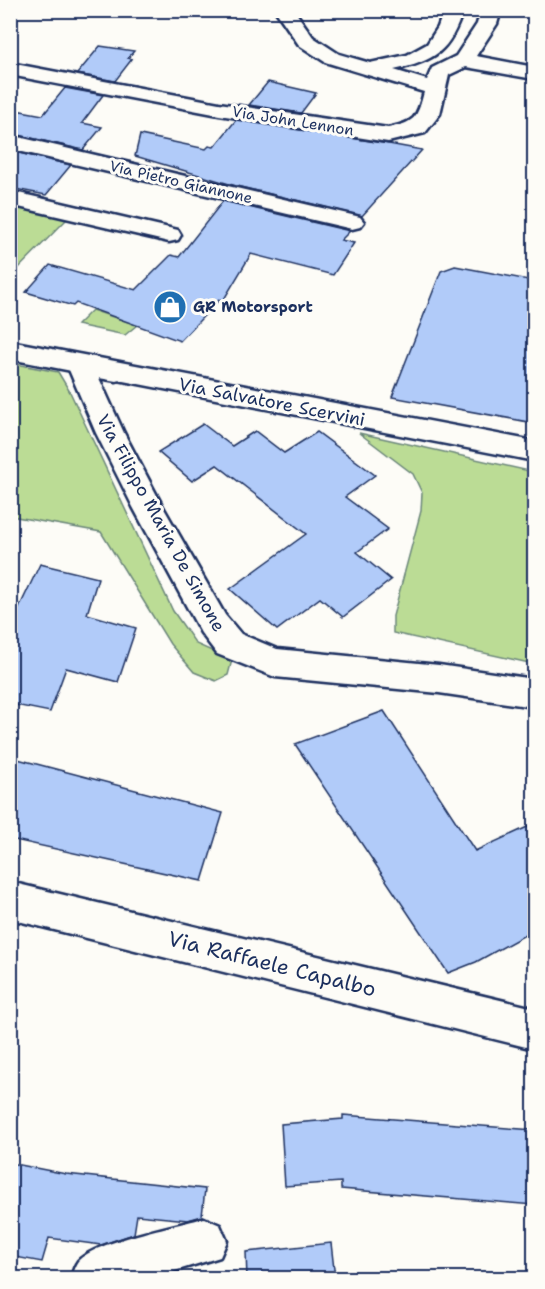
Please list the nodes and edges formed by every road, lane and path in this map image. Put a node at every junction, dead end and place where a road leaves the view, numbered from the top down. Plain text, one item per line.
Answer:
1 (284, 10) edge
2 (454, 10) edge
3 (491, 10) edge
4 (463, 60) junction
5 (10, 69) edge
6 (369, 69) junction
7 (534, 73) edge
8 (436, 89) junction
9 (10, 142) edge
10 (10, 198) edge
11 (352, 222) dead end
12 (169, 235) dead end
13 (10, 350) edge
14 (137, 376) junction
15 (534, 450) edge
16 (534, 693) edge
17 (10, 900) edge
18 (534, 1029) edge
19 (204, 1241) dead end
20 (94, 1278) edge

1 - 6 main road
2 - 6 main road
3 - 4 main road
4 - 7 main road
4 - 8 main road, Via John Lennon
5 - 8 main road, Via John Lennon
6 - 8 main road
9 - 11 main road, Via Pietro Giannone
10 - 12 main road
13 - 14 main road, Via Salvatore Scervini
14 - 15 main road, Via Salvatore Scervini
14 - 16 main road, Via Filippo Maria De Simone
17 - 18 main road, Via Raffaele Capalbo
19 - 20 main road

